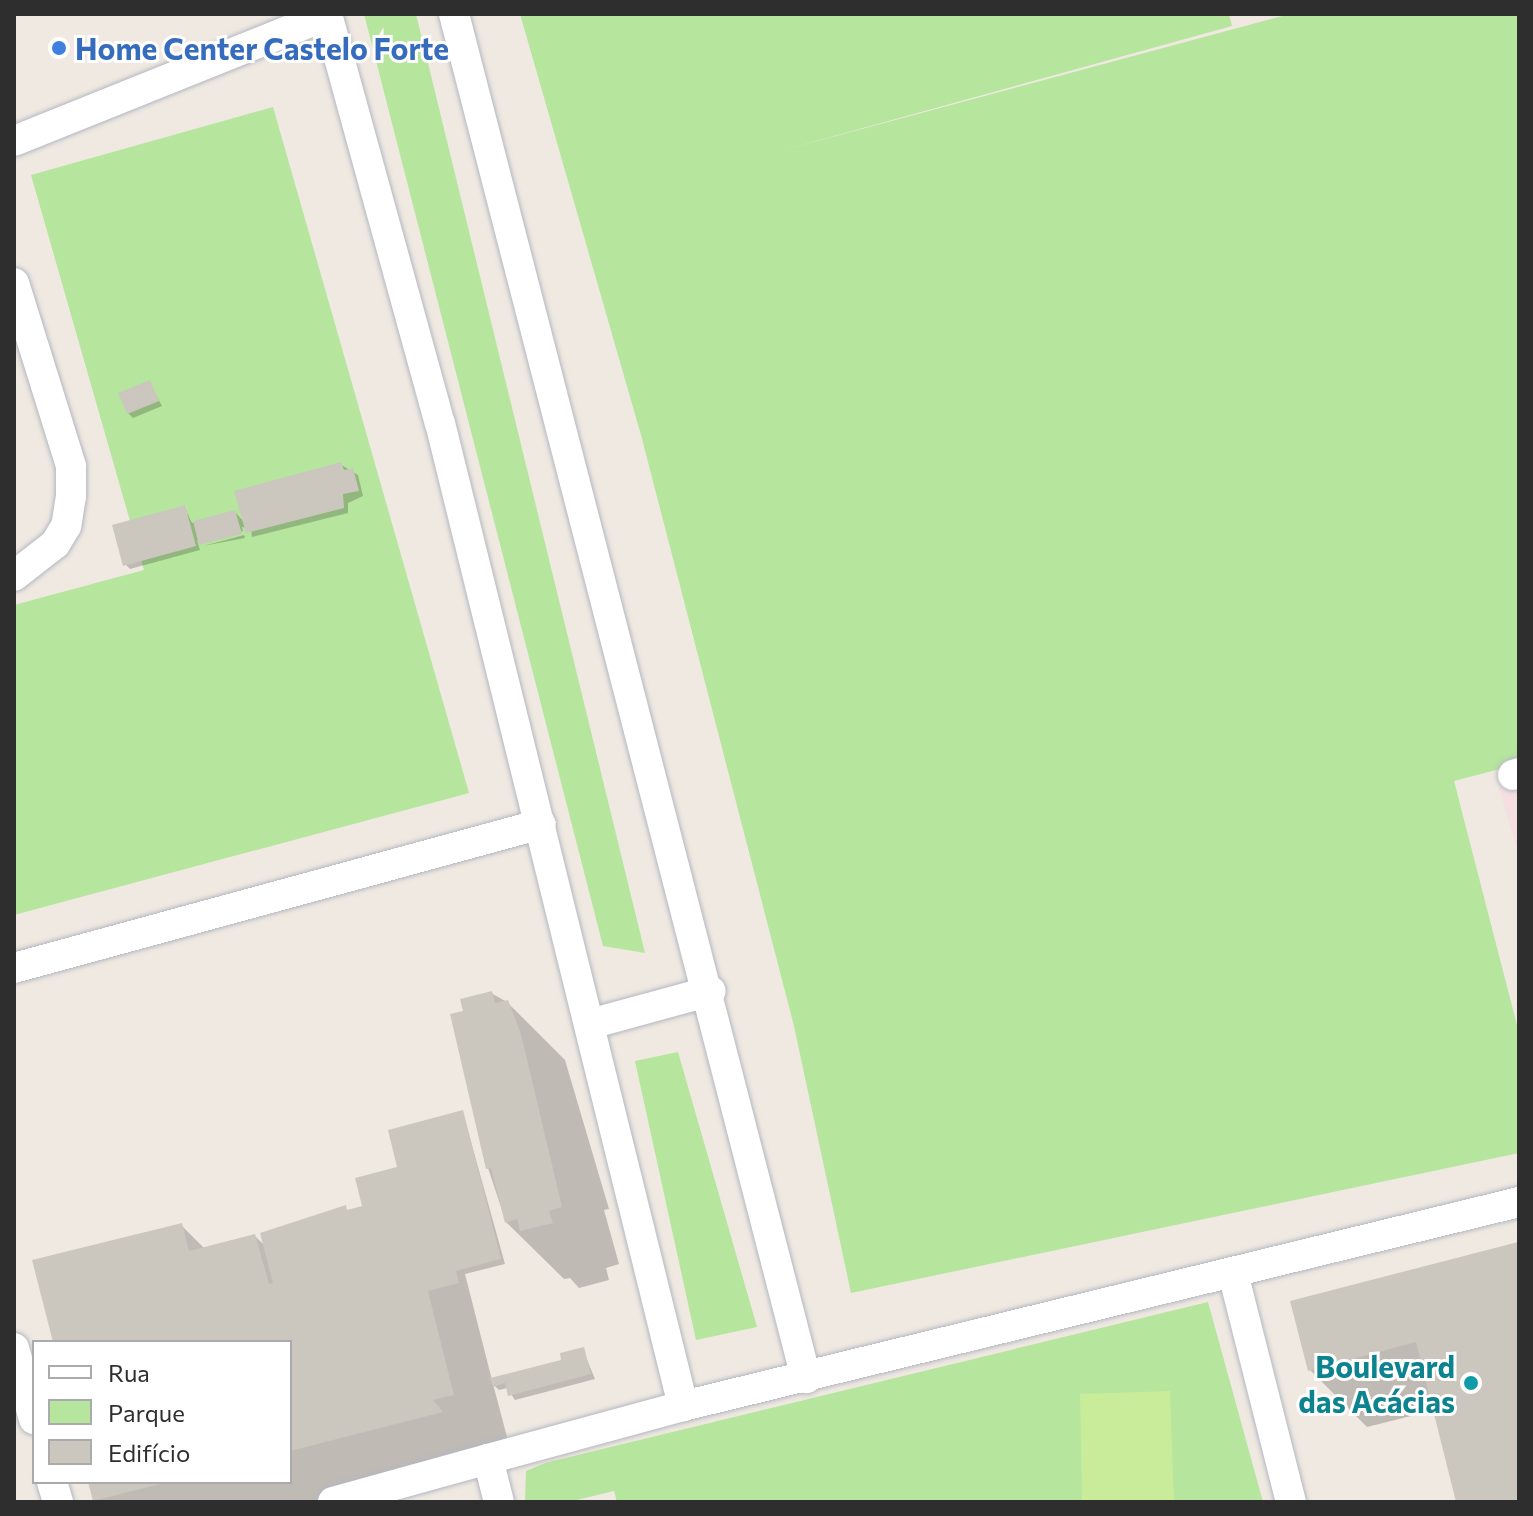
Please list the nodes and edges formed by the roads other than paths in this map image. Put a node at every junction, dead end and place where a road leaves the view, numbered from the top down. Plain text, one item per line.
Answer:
1 (327, 14) edge
2 (454, 14) edge
3 (14, 141) edge
4 (14, 283) edge
5 (14, 576) edge
6 (541, 824) junction
7 (14, 968) edge
8 (711, 991) junction
9 (590, 1024) junction
10 (1519, 1202) edge
11 (1233, 1273) junction
12 (14, 1348) edge
13 (806, 1378) junction
14 (683, 1406) junction
15 (32, 1412) edge
16 (488, 1459) junction
17 (333, 1502) edge
18 (499, 1502) edge
19 (1291, 1502) edge

1 - 3 street
1 - 6 street
2 - 8 street
4 - 5 street
6 - 7 street
6 - 9 street
8 - 9 street
8 - 13 street
9 - 14 street
10 - 11 street
11 - 13 street
11 - 19 street
12 - 15 street
13 - 14 street
14 - 16 street
16 - 17 street
16 - 18 street

